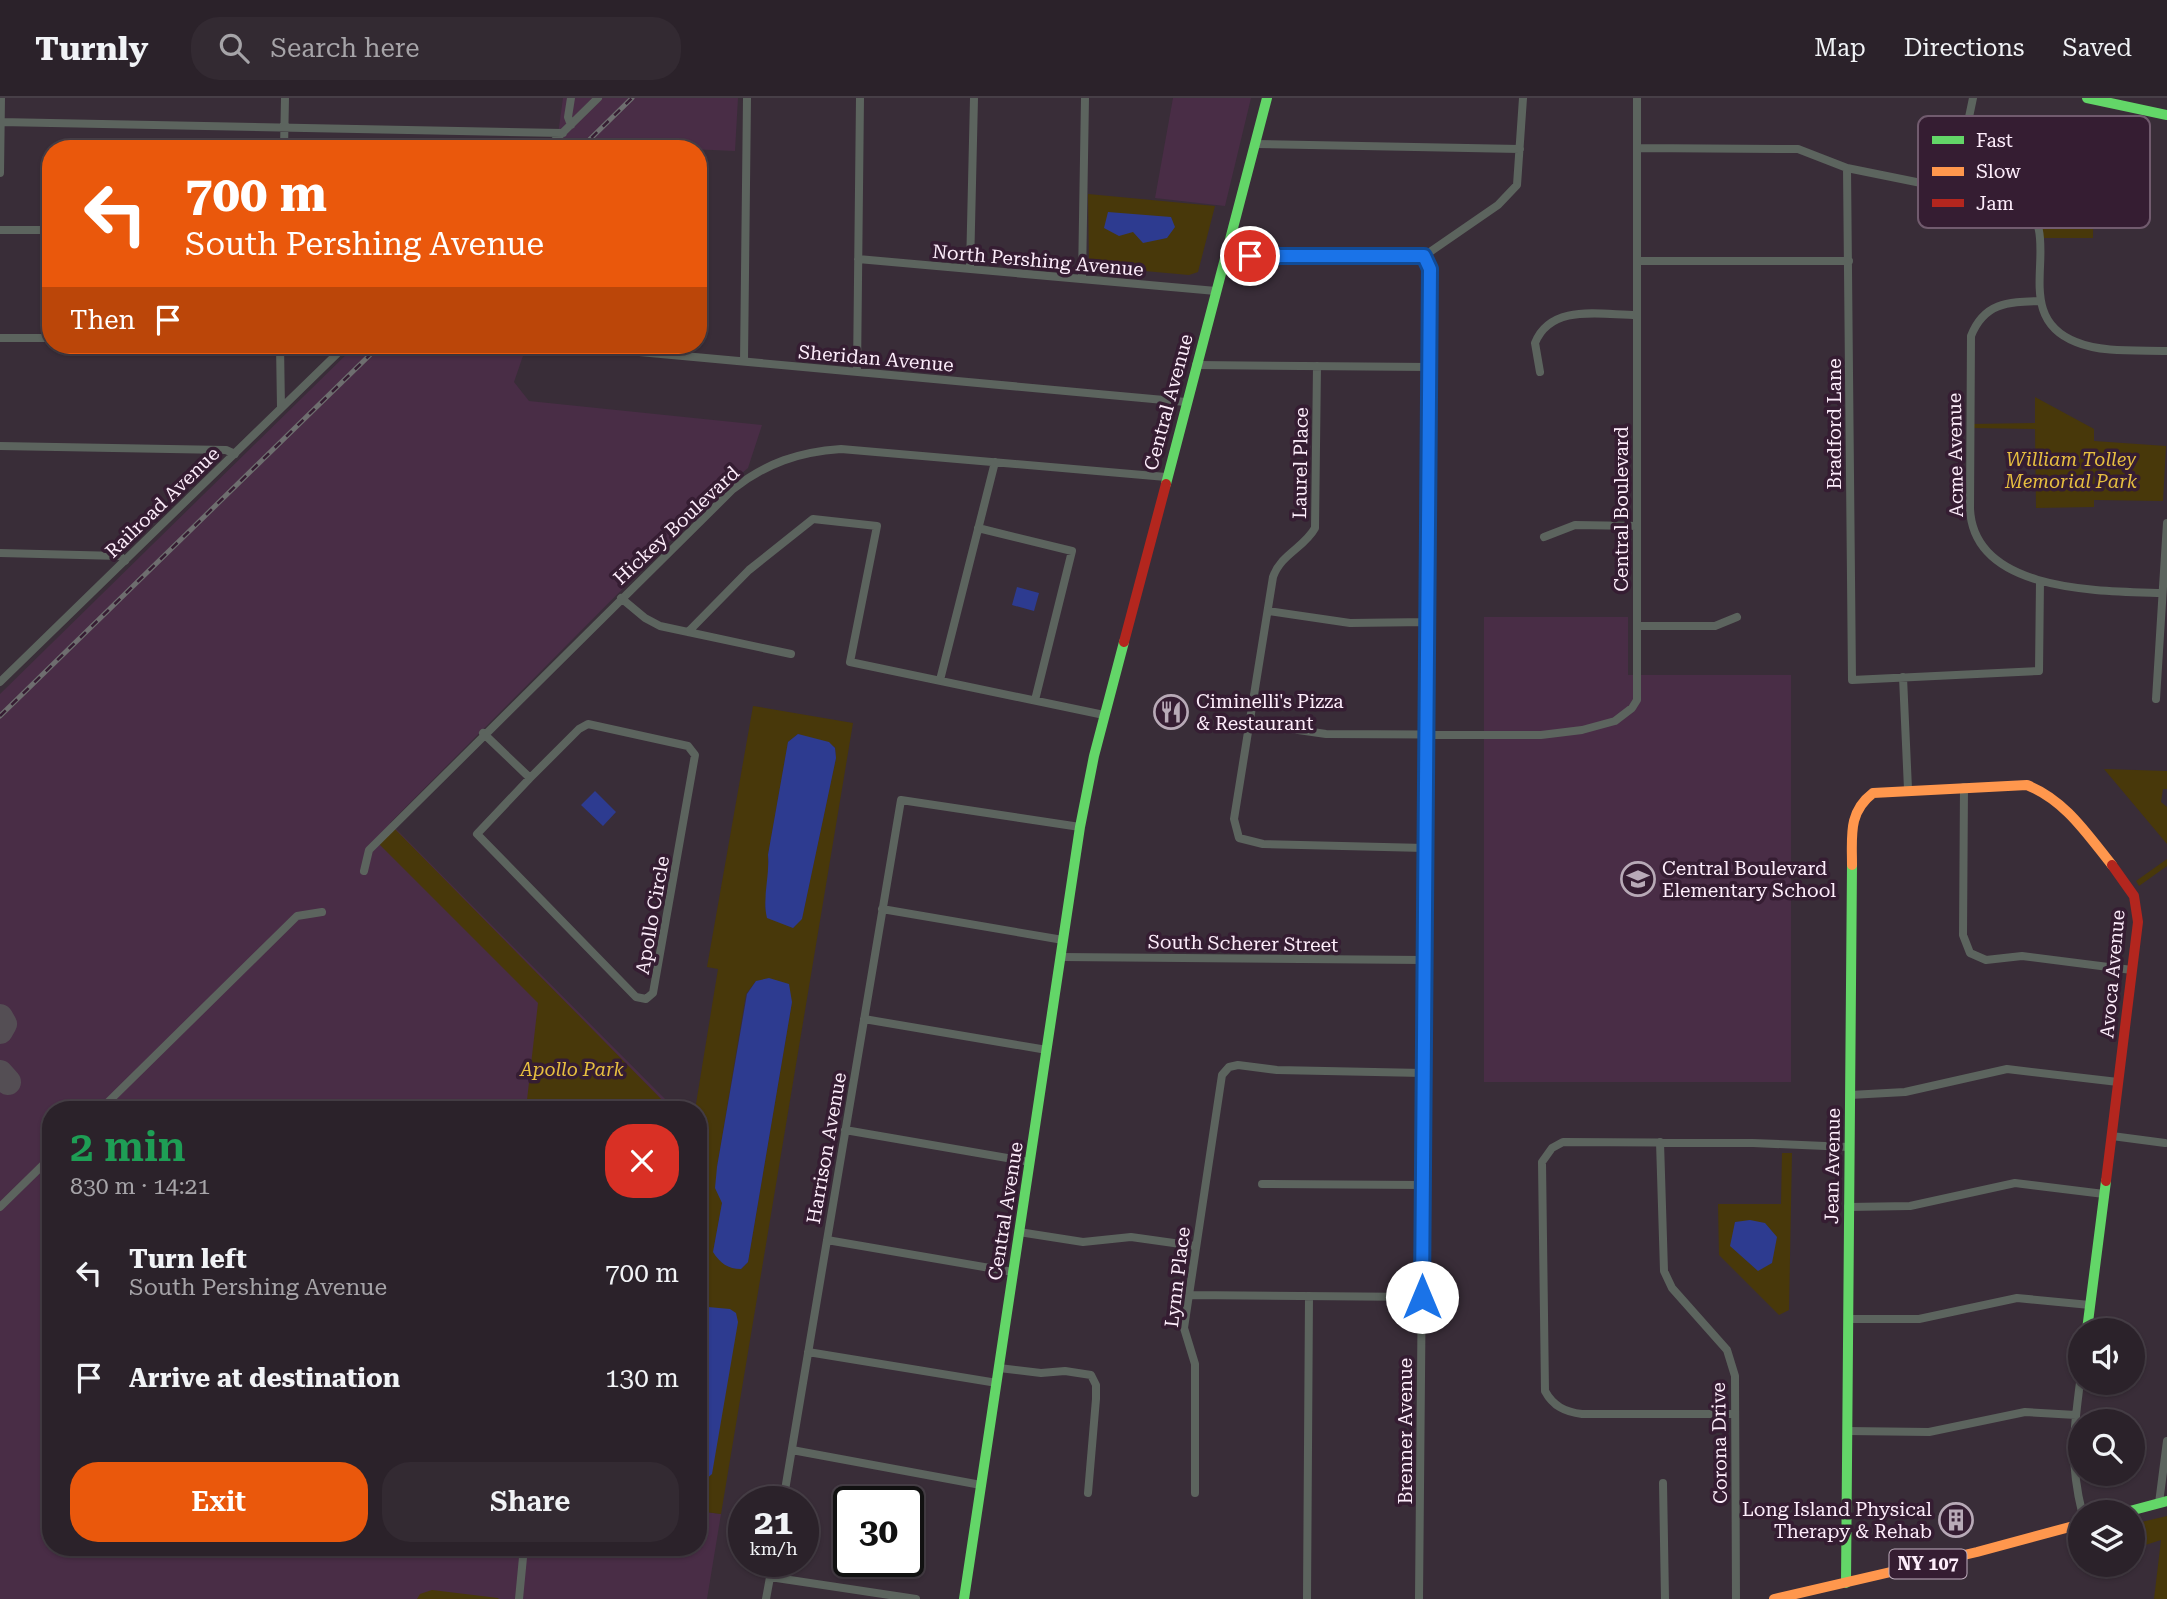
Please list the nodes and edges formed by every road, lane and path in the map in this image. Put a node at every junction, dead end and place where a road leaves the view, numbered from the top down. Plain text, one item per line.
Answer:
1 (1, 98) edge
2 (285, 98) edge
3 (571, 98) edge
4 (598, 98) edge
5 (747, 98) edge
6 (860, 98) edge
7 (974, 98) edge
8 (1085, 98) edge
9 (1267, 98) edge
10 (1523, 98) edge
11 (1637, 98) edge
12 (1973, 98) edge
13 (2087, 98) edge
14 (2167, 114) edge
15 (1969, 116) edge
16 (1, 122) edge
17 (571, 125) junction
18 (285, 127) junction
19 (562, 133) junction
20 (284, 140) edge
21 (555, 140) edge
22 (1255, 144) junction
23 (1637, 148) junction
24 (1520, 149) junction
25 (1847, 168) junction
26 (0, 173) edge
27 (1918, 182) edge
28 (2039, 228) edge
29 (0, 230) edge
30 (42, 230) edge
31 (1226, 255) junction
32 (1424, 256) junction
33 (858, 259) junction
34 (1637, 261) junction
35 (1849, 261) junction
36 (970, 269) junction
37 (1082, 279) junction
38 (1216, 290) junction
39 (2039, 301) junction
40 (1637, 315) junction
41 (0, 338) edge
42 (42, 338) edge
43 (2167, 351) edge
44 (280, 354) edge
45 (337, 354) edge
46 (684, 354) edge
47 (744, 361) junction
48 (1196, 365) junction
49 (1317, 366) junction
50 (1430, 367) junction
51 (857, 372) junction
52 (1540, 372) dead end
53 (1186, 402) junction
54 (281, 408) junction
55 (0, 446) edge
56 (235, 454) junction
57 (995, 462) junction
58 (1166, 477) junction
59 (2167, 523) edge
60 (1637, 526) junction
61 (978, 528) junction
62 (1544, 537) dead end
63 (0, 553) edge
64 (124, 561) junction
65 (2040, 581) junction
66 (2162, 593) junction
67 (621, 598) junction
68 (1268, 611) junction
69 (1737, 617) dead end
70 (1427, 622) junction
71 (1637, 626) junction
72 (688, 632) junction
73 (791, 654) dead end
74 (1903, 677) junction
75 (1, 678) edge
76 (940, 680) junction
77 (2156, 699) dead end
78 (1035, 700) junction
79 (1104, 715) junction
80 (1250, 723) junction
81 (483, 733) junction
82 (1426, 735) junction
83 (530, 778) junction
84 (1964, 787) junction
85 (1908, 789) junction
86 (1080, 827) junction
87 (1425, 848) junction
88 (364, 871) dead end
89 (883, 909) junction
90 (322, 912) dead end
91 (1063, 940) junction
92 (1061, 957) junction
93 (1424, 960) junction
94 (2132, 970) junction
95 (864, 1019) junction
96 (1047, 1051) junction
97 (1423, 1073) junction
98 (2118, 1082) junction
99 (1850, 1096) junction
100 (109, 1101) edge
101 (845, 1130) junction
102 (2112, 1136) junction
103 (1660, 1142) junction
104 (2165, 1143) dead end
105 (1849, 1147) junction
106 (1030, 1162) junction
107 (42, 1166) edge
108 (1262, 1184) dead end
109 (1422, 1185) junction
110 (2104, 1194) junction
111 (0, 1207) edge
112 (1849, 1207) junction
113 (1019, 1232) junction
114 (827, 1240) junction
115 (1195, 1246) junction
116 (1013, 1272) junction
117 (1188, 1295) junction
118 (1309, 1296) junction
119 (1422, 1297) junction
120 (2090, 1305) junction
121 (2088, 1318) edge
122 (1848, 1319) junction
123 (808, 1352) junction
124 (999, 1368) junction
125 (997, 1383) junction
126 (1734, 1414) junction
127 (2068, 1415) edge
128 (1847, 1432) junction
129 (2167, 1441) edge
130 (792, 1450) junction
131 (1663, 1483) dead end
132 (981, 1485) junction
133 (786, 1486) edge
134 (1088, 1493) dead end
135 (1195, 1493) dead end
136 (2163, 1502) edge
137 (2145, 1507) edge
138 (2068, 1527) edge
139 (523, 1556) edge
140 (770, 1577) joint
141 (1846, 1583) junction
142 (519, 1599) edge
143 (766, 1599) edge
144 (916, 1599) edge
145 (964, 1599) edge
146 (1307, 1599) edge
147 (1419, 1599) edge
148 (1665, 1599) edge
149 (1736, 1599) edge
150 (1774, 1599) edge

1 - 16 street
2 - 18 street
3 - 17 street
4 - 17 street
5 - 47 street
6 - 33 street
7 - 36 street
8 - 37 street
9 - 22 main road, Central Avenue
10 - 24 street
11 - 23 street, Central Boulevard
12 - 15 street
13 - 14 main road
16 - 18 street
16 - 26 street
17 - 19 street
18 - 19 street
18 - 20 street
19 - 21 street
22 - 24 street
22 - 31 main road, Central Avenue
23 - 25 street
23 - 34 street, Central Boulevard
24 - 32 street
25 - 27 street
25 - 35 street, Bradford Lane
28 - 39 street
29 - 30 street
31 - 32 street
31 - 38 main road, Central Avenue
32 - 50 street, Brenner Avenue
33 - 36 street, North Pershing Avenue
33 - 51 street
34 - 35 street
34 - 40 street, Central Boulevard
35 - 74 street, Bradford Lane
36 - 37 street, North Pershing Avenue
37 - 38 street, North Pershing Avenue
38 - 48 main road, Central Avenue
39 - 43 street
39 - 65 street, Acme Avenue
40 - 52 street
40 - 60 street, Central Boulevard
41 - 42 street
44 - 54 street
45 - 54 street, Railroad Avenue
46 - 47 street, Sheridan Avenue
47 - 51 street, Sheridan Avenue
48 - 49 street
48 - 53 main road, Central Avenue
49 - 50 street
49 - 68 street, Laurel Place
50 - 70 street, Brenner Avenue
51 - 53 street, Sheridan Avenue
53 - 58 main road, Central Avenue
54 - 56 street, Railroad Avenue
55 - 56 street
56 - 64 street, Railroad Avenue
57 - 58 street, Hickey Boulevard
57 - 61 street
57 - 67 street, Hickey Boulevard
58 - 79 main road, Central Avenue
59 - 66 street
60 - 62 street
60 - 71 street, Central Boulevard
61 - 76 street
61 - 78 street
63 - 64 street
64 - 75 street, Railroad Avenue
65 - 66 street, Acme Avenue
65 - 74 street
66 - 77 street
67 - 72 street
67 - 81 street, Hickey Boulevard
68 - 70 street
68 - 80 street, Laurel Place
69 - 71 street
70 - 82 street, Brenner Avenue
71 - 82 street, Central Boulevard
72 - 73 street
72 - 76 street
74 - 85 street
76 - 78 street
78 - 79 street
79 - 86 main road, Central Avenue
80 - 82 street, Central Boulevard
80 - 87 street, Laurel Place
81 - 83 street
81 - 88 street, Hickey Boulevard
82 - 87 street, Brenner Avenue
83 - 83 street, Apollo Circle
84 - 85 main road, Avoca Avenue
84 - 94 main road, Avoca Avenue
84 - 94 street
85 - 99 main road, Jean Avenue
86 - 89 street, Harrison Avenue
86 - 91 main road, Central Avenue
87 - 93 street, Brenner Avenue
89 - 91 street
89 - 95 street, Harrison Avenue
90 - 100 street
91 - 92 main road, Central Avenue
92 - 93 street, South Scherer Street
92 - 96 main road, Central Avenue
93 - 97 street, Brenner Avenue
94 - 98 main road, Avoca Avenue
95 - 96 street
95 - 101 street, Harrison Avenue
96 - 106 main road, Central Avenue
97 - 109 street, Brenner Avenue
97 - 115 street, Lynn Place
98 - 99 street
98 - 102 main road, Avoca Avenue
99 - 105 main road, Jean Avenue
101 - 106 street
101 - 114 street, Harrison Avenue
102 - 104 street
102 - 110 main road, Avoca Avenue
103 - 105 street
103 - 126 street, Corona Drive
103 - 126 street
105 - 112 main road, Jean Avenue
106 - 113 main road, Central Avenue
107 - 111 street
108 - 109 street
109 - 119 street, Brenner Avenue
110 - 112 street
110 - 120 main road, Avoca Avenue
112 - 122 main road, Jean Avenue
113 - 115 street
113 - 116 main road, Central Avenue
114 - 116 street
114 - 123 street, Harrison Avenue
115 - 117 street, Lynn Place
116 - 124 main road, Central Avenue
117 - 118 street
117 - 135 street, Lynn Place
118 - 119 street
118 - 146 street
119 - 147 street, Brenner Avenue
120 - 121 main road, Avoca Avenue
120 - 122 street
122 - 128 main road, Jean Avenue
123 - 125 street
123 - 130 street, Harrison Avenue
124 - 125 main road, Central Avenue
124 - 134 street
125 - 132 main road, Central Avenue
126 - 149 street, Corona Drive
127 - 128 street
128 - 141 main road, Jean Avenue
129 - 136 street
130 - 132 street
130 - 133 street, Harrison Avenue
131 - 148 street
132 - 145 main road, Central Avenue
136 - 137 main road
138 - 141 main road, NY 107
139 - 142 street
140 - 143 street
140 - 144 street
141 - 150 main road, NY 107

